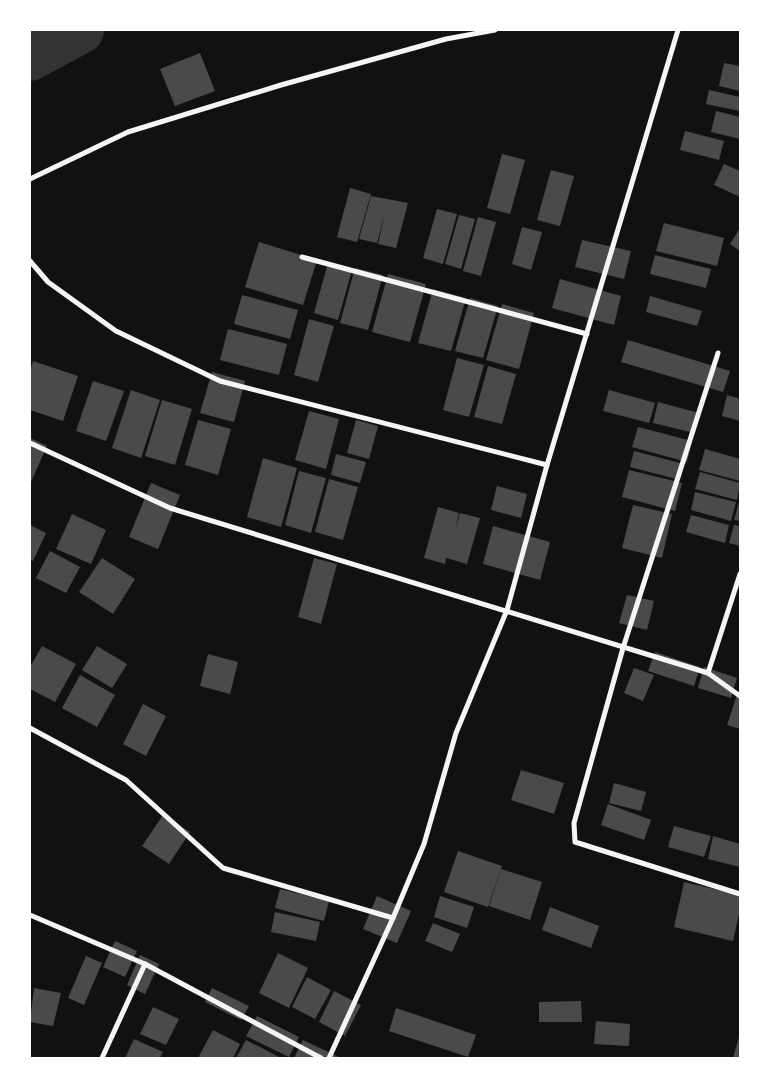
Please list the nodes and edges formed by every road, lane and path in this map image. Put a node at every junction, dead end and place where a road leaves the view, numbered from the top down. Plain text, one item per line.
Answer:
1 (495, 30) edge
2 (678, 30) edge
3 (30, 179) edge
4 (302, 257) dead end
5 (30, 261) edge
6 (587, 334) junction
7 (718, 353) dead end
8 (30, 443) edge
9 (547, 465) junction
10 (740, 574) edge
11 (507, 610) junction
12 (623, 648) junction
13 (708, 673) junction
14 (740, 696) edge
15 (30, 728) edge
16 (740, 894) edge
17 (30, 915) edge
18 (394, 918) junction
19 (145, 964) junction
20 (102, 1058) edge
21 (321, 1058) edge
22 (329, 1058) edge

1 - 3 street
2 - 6 street
4 - 6 street
5 - 9 street
6 - 9 street
7 - 12 street
8 - 11 street
9 - 11 street
10 - 13 street
11 - 12 street
11 - 18 street
12 - 13 street
12 - 16 street
13 - 14 street
15 - 18 street
17 - 19 street
18 - 22 street
19 - 20 street
19 - 21 street

